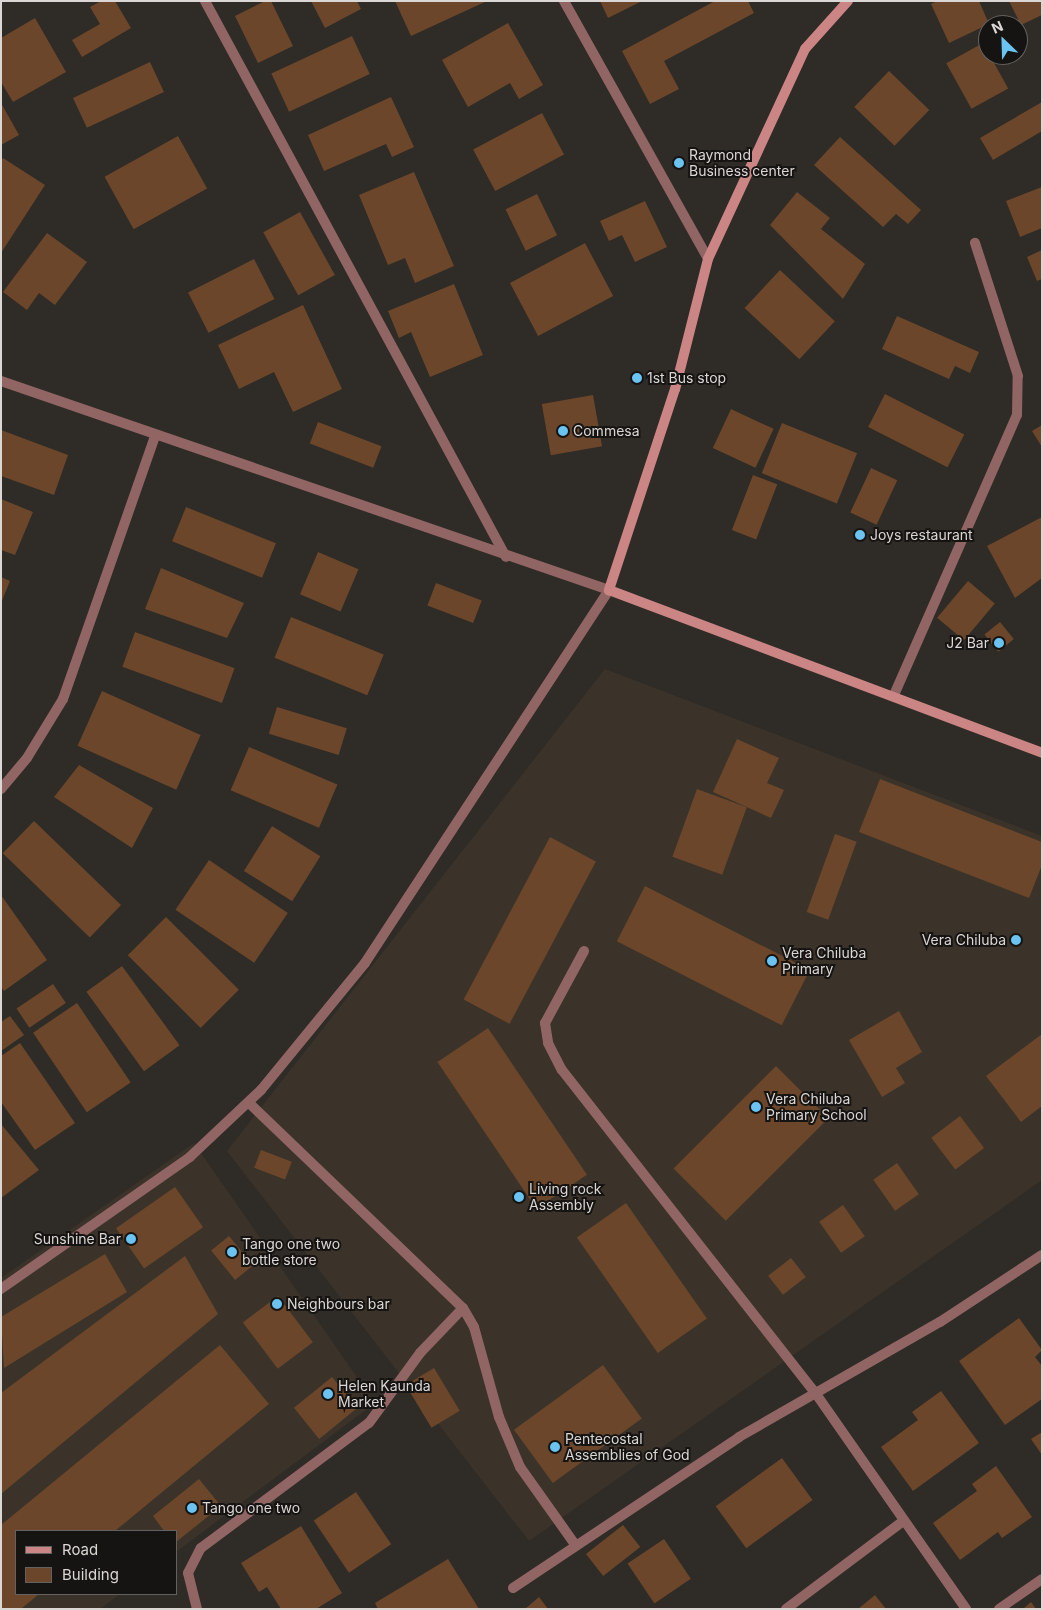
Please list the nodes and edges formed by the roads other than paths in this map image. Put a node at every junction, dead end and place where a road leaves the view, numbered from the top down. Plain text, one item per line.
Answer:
1 (205, 1) edge
2 (564, 1) edge
3 (848, 1) edge
4 (975, 243) dead end
5 (708, 259) junction
6 (1, 381) edge
7 (155, 436) junction
8 (506, 557) junction
9 (609, 590) junction
10 (894, 695) junction
11 (1042, 753) edge
12 (1, 789) edge
13 (584, 951) dead end
14 (249, 1104) junction
15 (1042, 1255) edge
16 (1, 1289) edge
17 (463, 1308) junction
18 (814, 1391) junction
19 (902, 1522) junction
20 (574, 1543) junction
21 (1042, 1579) edge
22 (513, 1588) dead end
23 (197, 1609) edge
24 (786, 1609) edge
25 (966, 1609) edge
26 (1000, 1609) edge

1 - 8 street
2 - 5 street
3 - 5 main road
4 - 10 street
5 - 9 main road
6 - 7 street
7 - 8 street
7 - 12 street
8 - 9 street
9 - 10 main road
9 - 14 street
10 - 11 main road
13 - 18 street
14 - 16 street
14 - 17 street
15 - 18 street
17 - 20 street
17 - 23 street
18 - 19 street
18 - 20 street
19 - 24 street
19 - 25 street
20 - 22 street
21 - 26 street

